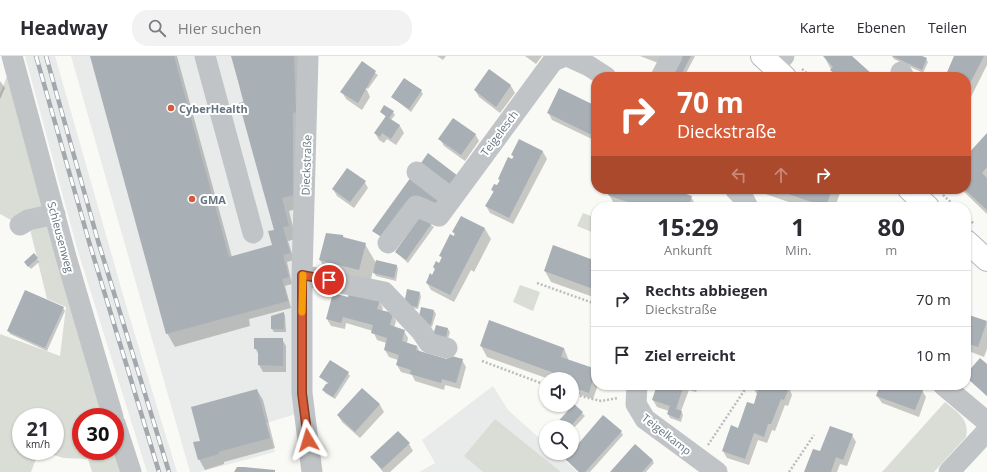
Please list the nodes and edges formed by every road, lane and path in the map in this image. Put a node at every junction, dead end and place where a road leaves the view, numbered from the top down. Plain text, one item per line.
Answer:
1 (12, 56) edge
2 (205, 56) edge
3 (308, 56) edge
4 (566, 56) edge
5 (672, 56) edge
6 (598, 72) edge
7 (664, 72) edge
8 (417, 172) dead end
9 (921, 194) edge
10 (451, 198) junction
11 (935, 200) edge
12 (55, 214) junction
13 (20, 225) dead end
14 (253, 233) dead end
15 (388, 244) dead end
16 (971, 245) edge
17 (987, 259) edge
18 (302, 275) junction
19 (537, 283) dead end
20 (591, 302) edge
21 (447, 348) dead end
22 (482, 361) dead end
23 (539, 381) edge
24 (636, 390) edge
25 (745, 390) edge
26 (949, 390) edge
27 (579, 396) edge
28 (110, 408) edge
29 (987, 422) edge
30 (987, 431) edge
31 (814, 435) dead end
32 (124, 452) edge
33 (699, 458) junction
34 (131, 472) edge
35 (312, 472) edge
36 (717, 472) edge
37 (789, 472) edge
38 (949, 472) edge

1 - 12 street, Schleusenweg
2 - 14 street
3 - 18 street, Dieckstraße
4 - 6 street, Teigelesch
4 - 10 street, Teigelesch
5 - 7 street
8 - 10 street
9 - 11 main road
10 - 15 street, Teigelesch
12 - 13 street
12 - 28 street, Schleusenweg
16 - 17 main road
18 - 21 street
18 - 35 street, Dieckstraße
19 - 20 path
22 - 23 path
24 - 27 path
24 - 33 street, Teigelkamp
25 - 33 path
26 - 29 street
30 - 38 street
31 - 37 path
32 - 34 street, Schleusenweg
33 - 36 street, Teigelkamp

